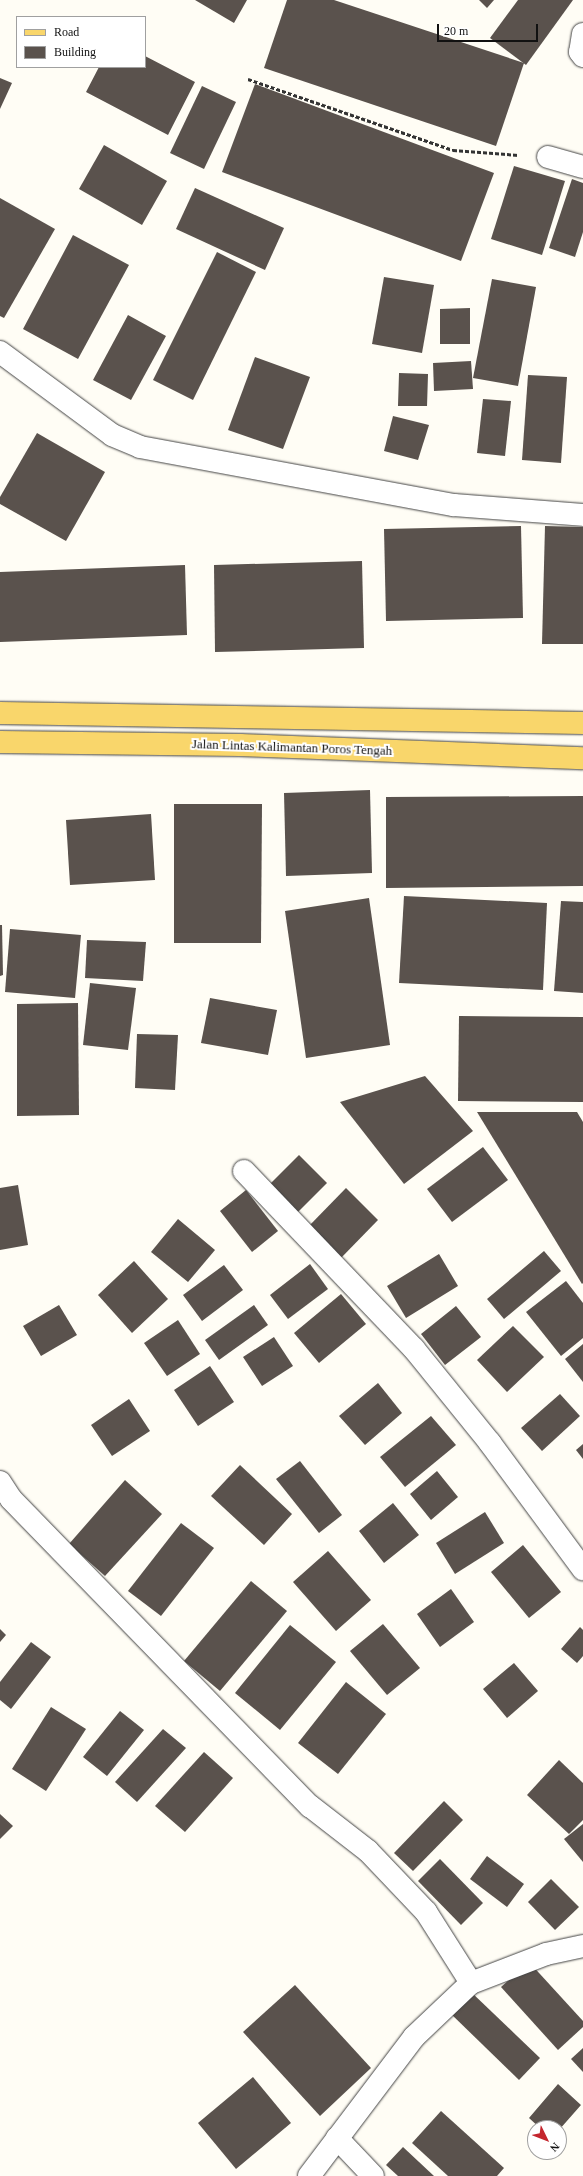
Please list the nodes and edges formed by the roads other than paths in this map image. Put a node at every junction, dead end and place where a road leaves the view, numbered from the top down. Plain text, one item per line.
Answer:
1 (583, 34) edge
2 (583, 56) edge
3 (548, 157) road end
4 (583, 167) edge
5 (0, 352) edge
6 (583, 515) edge
7 (0, 713) edge
8 (583, 723) edge
9 (0, 742) edge
10 (583, 758) edge
11 (244, 1171) dead end
12 (0, 1482) edge
13 (583, 1569) edge
14 (583, 1946) edge
15 (470, 1983) junction
16 (337, 2138) junction
17 (310, 2176) edge
18 (374, 2176) edge

1 - 2 street
3 - 4 street
5 - 6 street
7 - 8 main road
9 - 10 main road, Jalan Lintas Kalimantan Poros Tengah
11 - 13 street
12 - 15 street
14 - 15 street
15 - 16 street
16 - 17 street
16 - 18 street

